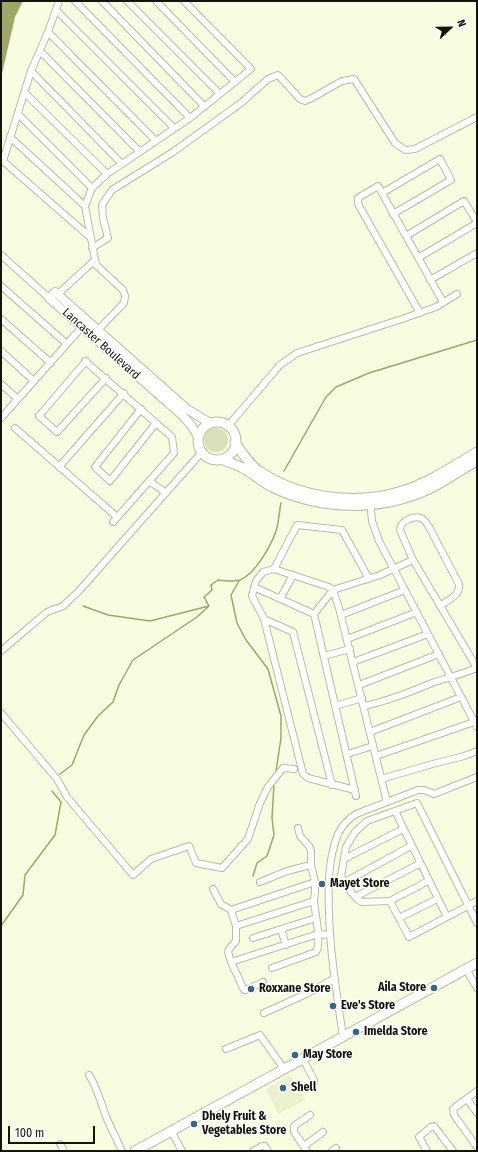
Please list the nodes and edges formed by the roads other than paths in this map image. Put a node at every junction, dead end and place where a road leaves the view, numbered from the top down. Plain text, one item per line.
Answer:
1 (59, 1) edge
2 (75, 1) edge
3 (102, 1) edge
4 (127, 1) edge
5 (156, 1) edge
6 (184, 1) edge
7 (56, 10) junction
8 (48, 32) junction
9 (40, 51) junction
10 (31, 71) junction
11 (235, 82) junction
12 (25, 93) junction
13 (220, 94) junction
14 (204, 106) junction
15 (18, 114) junction
16 (477, 117) edge
17 (190, 118) junction
18 (174, 128) junction
19 (10, 137) junction
20 (156, 141) junction
21 (140, 152) junction
22 (122, 164) junction
23 (106, 174) junction
24 (92, 188) junction
25 (382, 193) junction
26 (85, 206) junction
27 (394, 214) junction
28 (477, 223) edge
29 (406, 236) junction
30 (90, 237) junction
31 (92, 248) junction
32 (477, 253) edge
33 (1, 255) edge
34 (418, 258) junction
35 (95, 260) junction
36 (430, 280) junction
37 (1, 286) edge
38 (457, 294) dead end
39 (54, 295) junction
40 (443, 302) junction
41 (420, 313) junction
42 (1, 319) edge
43 (82, 327) junction
44 (98, 330) junction
45 (92, 337) junction
46 (67, 344) junction
47 (1, 351) edge
48 (51, 362) junction
49 (106, 378) junction
50 (34, 381) junction
51 (1, 384) edge
52 (124, 393) junction
53 (18, 399) junction
54 (141, 409) junction
55 (1, 418) edge
56 (156, 423) junction
57 (210, 424) junction
58 (228, 426) junction
59 (16, 428) dead end
60 (198, 437) junction
61 (235, 443) junction
62 (202, 452) junction
63 (477, 452) edge
64 (221, 459) junction
65 (477, 461) edge
66 (59, 467) junction
67 (149, 480) junction
68 (166, 493) junction
69 (370, 501) junction
70 (412, 560) junction
71 (274, 569) junction
72 (394, 569) junction
73 (293, 575) junction
74 (369, 579) junction
75 (254, 587) junction
76 (333, 590) junction
77 (405, 590) junction
78 (280, 599) junction
79 (440, 606) junction
80 (417, 612) junction
81 (314, 614) junction
82 (341, 615) junction
83 (264, 619) junction
84 (428, 634) junction
85 (347, 639) junction
86 (350, 649) junction
87 (1, 651) edge
88 (439, 654) junction
89 (324, 656) junction
90 (353, 662) junction
91 (477, 668) edge
92 (451, 677) junction
93 (359, 685) junction
94 (461, 697) junction
95 (362, 698) junction
96 (335, 706) junction
97 (364, 706) junction
98 (1, 713) edge
99 (476, 725) edge
100 (370, 732) junction
101 (373, 746) junction
102 (477, 751) edge
103 (346, 754) junction
104 (376, 756) junction
105 (294, 769) dead end
106 (477, 777) edge
107 (381, 779) junction
108 (332, 785) junction
109 (387, 802) junction
110 (395, 812) junction
111 (298, 828) dead end
112 (403, 829) junction
113 (411, 846) junction
114 (344, 859) junction
115 (420, 864) junction
116 (311, 865) junction
117 (428, 881) junction
118 (260, 882) dead end
119 (315, 882) junction
120 (345, 882) junction
121 (214, 889) dead end
122 (355, 897) junction
123 (437, 899) junction
124 (314, 901) junction
125 (390, 901) junction
126 (477, 901) edge
127 (467, 906) junction
128 (231, 910) junction
129 (447, 917) junction
130 (316, 918) junction
131 (399, 918) junction
132 (477, 923) edge
133 (236, 926) junction
134 (281, 929) junction
135 (318, 934) junction
136 (330, 935) junction
137 (253, 938) dead end
138 (286, 945) junction
139 (232, 962) junction
140 (477, 963) edge
141 (272, 968) dead end
142 (466, 970) junction
143 (334, 979) junction
144 (263, 982) dead end
145 (477, 988) edge
146 (264, 1013) dead end
147 (343, 1037) junction
148 (226, 1049) dead end
149 (304, 1058) junction
150 (284, 1069) junction
151 (89, 1075) dead end
152 (314, 1080) dead end
153 (477, 1091) edge
154 (467, 1099) junction
155 (477, 1112) edge
156 (310, 1115) dead end
157 (171, 1131) junction
158 (323, 1132) dead end
159 (60, 1144) dead end
160 (477, 1148) edge
161 (306, 1149) edge
162 (64, 1151) edge
163 (122, 1151) edge
164 (135, 1151) edge
165 (182, 1151) edge
166 (253, 1151) edge
167 (268, 1151) edge
168 (427, 1151) edge
169 (453, 1151) edge

1 - 7 street
2 - 17 street
3 - 14 street
4 - 13 street
5 - 11 street
6 - 11 street
7 - 8 street
7 - 18 street
8 - 9 street
8 - 20 street
9 - 10 street
9 - 21 street
10 - 12 street
10 - 22 street
11 - 13 street
12 - 15 street
12 - 23 street
13 - 14 street
14 - 17 street
15 - 19 street
15 - 24 street
16 - 31 street
17 - 18 street
18 - 20 street
19 - 26 street
19 - 30 street
20 - 21 street
21 - 22 street
22 - 23 street
23 - 24 street
24 - 26 street
25 - 27 street
25 - 27 street
25 - 41 street
26 - 30 street
27 - 29 street
28 - 29 street
28 - 34 street
29 - 34 street
30 - 31 street
31 - 35 street
32 - 36 street
33 - 39 street, Lancaster Boulevard
34 - 36 street
35 - 39 street
35 - 44 street
36 - 40 street
37 - 46 street
38 - 40 street
39 - 43 street, Lancaster Boulevard
39 - 44 street, Lancaster Boulevard
40 - 41 street
41 - 58 street
42 - 48 street
43 - 45 street, Lancaster Boulevard
43 - 46 street
44 - 45 street
44 - 57 street, Lancaster Boulevard
45 - 60 street, Lancaster Boulevard
46 - 48 street
47 - 50 street
48 - 50 street
49 - 49 street
49 - 52 street
50 - 53 street
51 - 53 street
52 - 54 street
52 - 66 street
53 - 55 street
54 - 56 street
54 - 56 street
56 - 67 street
57 - 58 main road
57 - 60 main road
58 - 61 main road
59 - 66 street
60 - 62 main road
61 - 64 main road
61 - 69 main road
62 - 64 main road
62 - 68 street
63 - 69 main road
64 - 69 main road
65 - 69 main road
66 - 67 street
67 - 68 street
68 - 87 street
69 - 72 street
70 - 72 street
70 - 79 street
70 - 79 street
71 - 73 street
71 - 74 street
71 - 75 street
72 - 74 street
72 - 77 street
73 - 76 street
73 - 78 street
74 - 76 street
75 - 78 street
75 - 83 street
76 - 81 street
76 - 82 street
77 - 80 street
77 - 82 street
78 - 81 street
79 - 91 street
80 - 84 street
80 - 85 street
81 - 89 street
82 - 85 street
83 - 108 street
83 - 108 street
84 - 88 street
84 - 90 street
85 - 86 street
86 - 89 street
86 - 90 street
88 - 92 street
88 - 93 street
89 - 96 street
90 - 93 street
91 - 92 street
92 - 94 street
92 - 97 street
93 - 95 street
94 - 99 street
94 - 100 street
95 - 96 street
95 - 97 street
96 - 103 street
97 - 100 street
98 - 105 street
99 - 104 street
100 - 101 street
101 - 103 street
101 - 104 street
102 - 107 street
103 - 108 street
104 - 107 street
106 - 109 street
107 - 109 street
109 - 136 street
110 - 112 street
110 - 114 street
110 - 127 street
111 - 116 street
112 - 113 street
112 - 114 street
113 - 115 street
113 - 120 street
114 - 120 street
115 - 117 street
115 - 122 street
116 - 118 street
116 - 119 street
117 - 123 street
117 - 125 street
119 - 124 street
119 - 128 street
120 - 122 street
121 - 128 street
122 - 125 street
123 - 129 street
123 - 131 street
124 - 130 street
124 - 133 street
125 - 131 street
126 - 127 street
127 - 129 street
127 - 132 street
128 - 133 street
129 - 131 street
130 - 134 street
130 - 135 street
133 - 139 street
134 - 137 street
134 - 138 street
135 - 136 street
135 - 138 street
135 - 141 street
136 - 143 street
138 - 139 street
139 - 144 street
140 - 142 main road
142 - 145 street
142 - 147 main road
143 - 146 street
143 - 147 street
147 - 149 main road
148 - 150 street
149 - 150 main road
149 - 152 street
150 - 157 main road
151 - 163 street
153 - 154 street
154 - 155 street
154 - 160 street
156 - 161 street
157 - 164 main road
157 - 165 street
158 - 161 street
159 - 162 street
166 - 167 street
168 - 169 street

